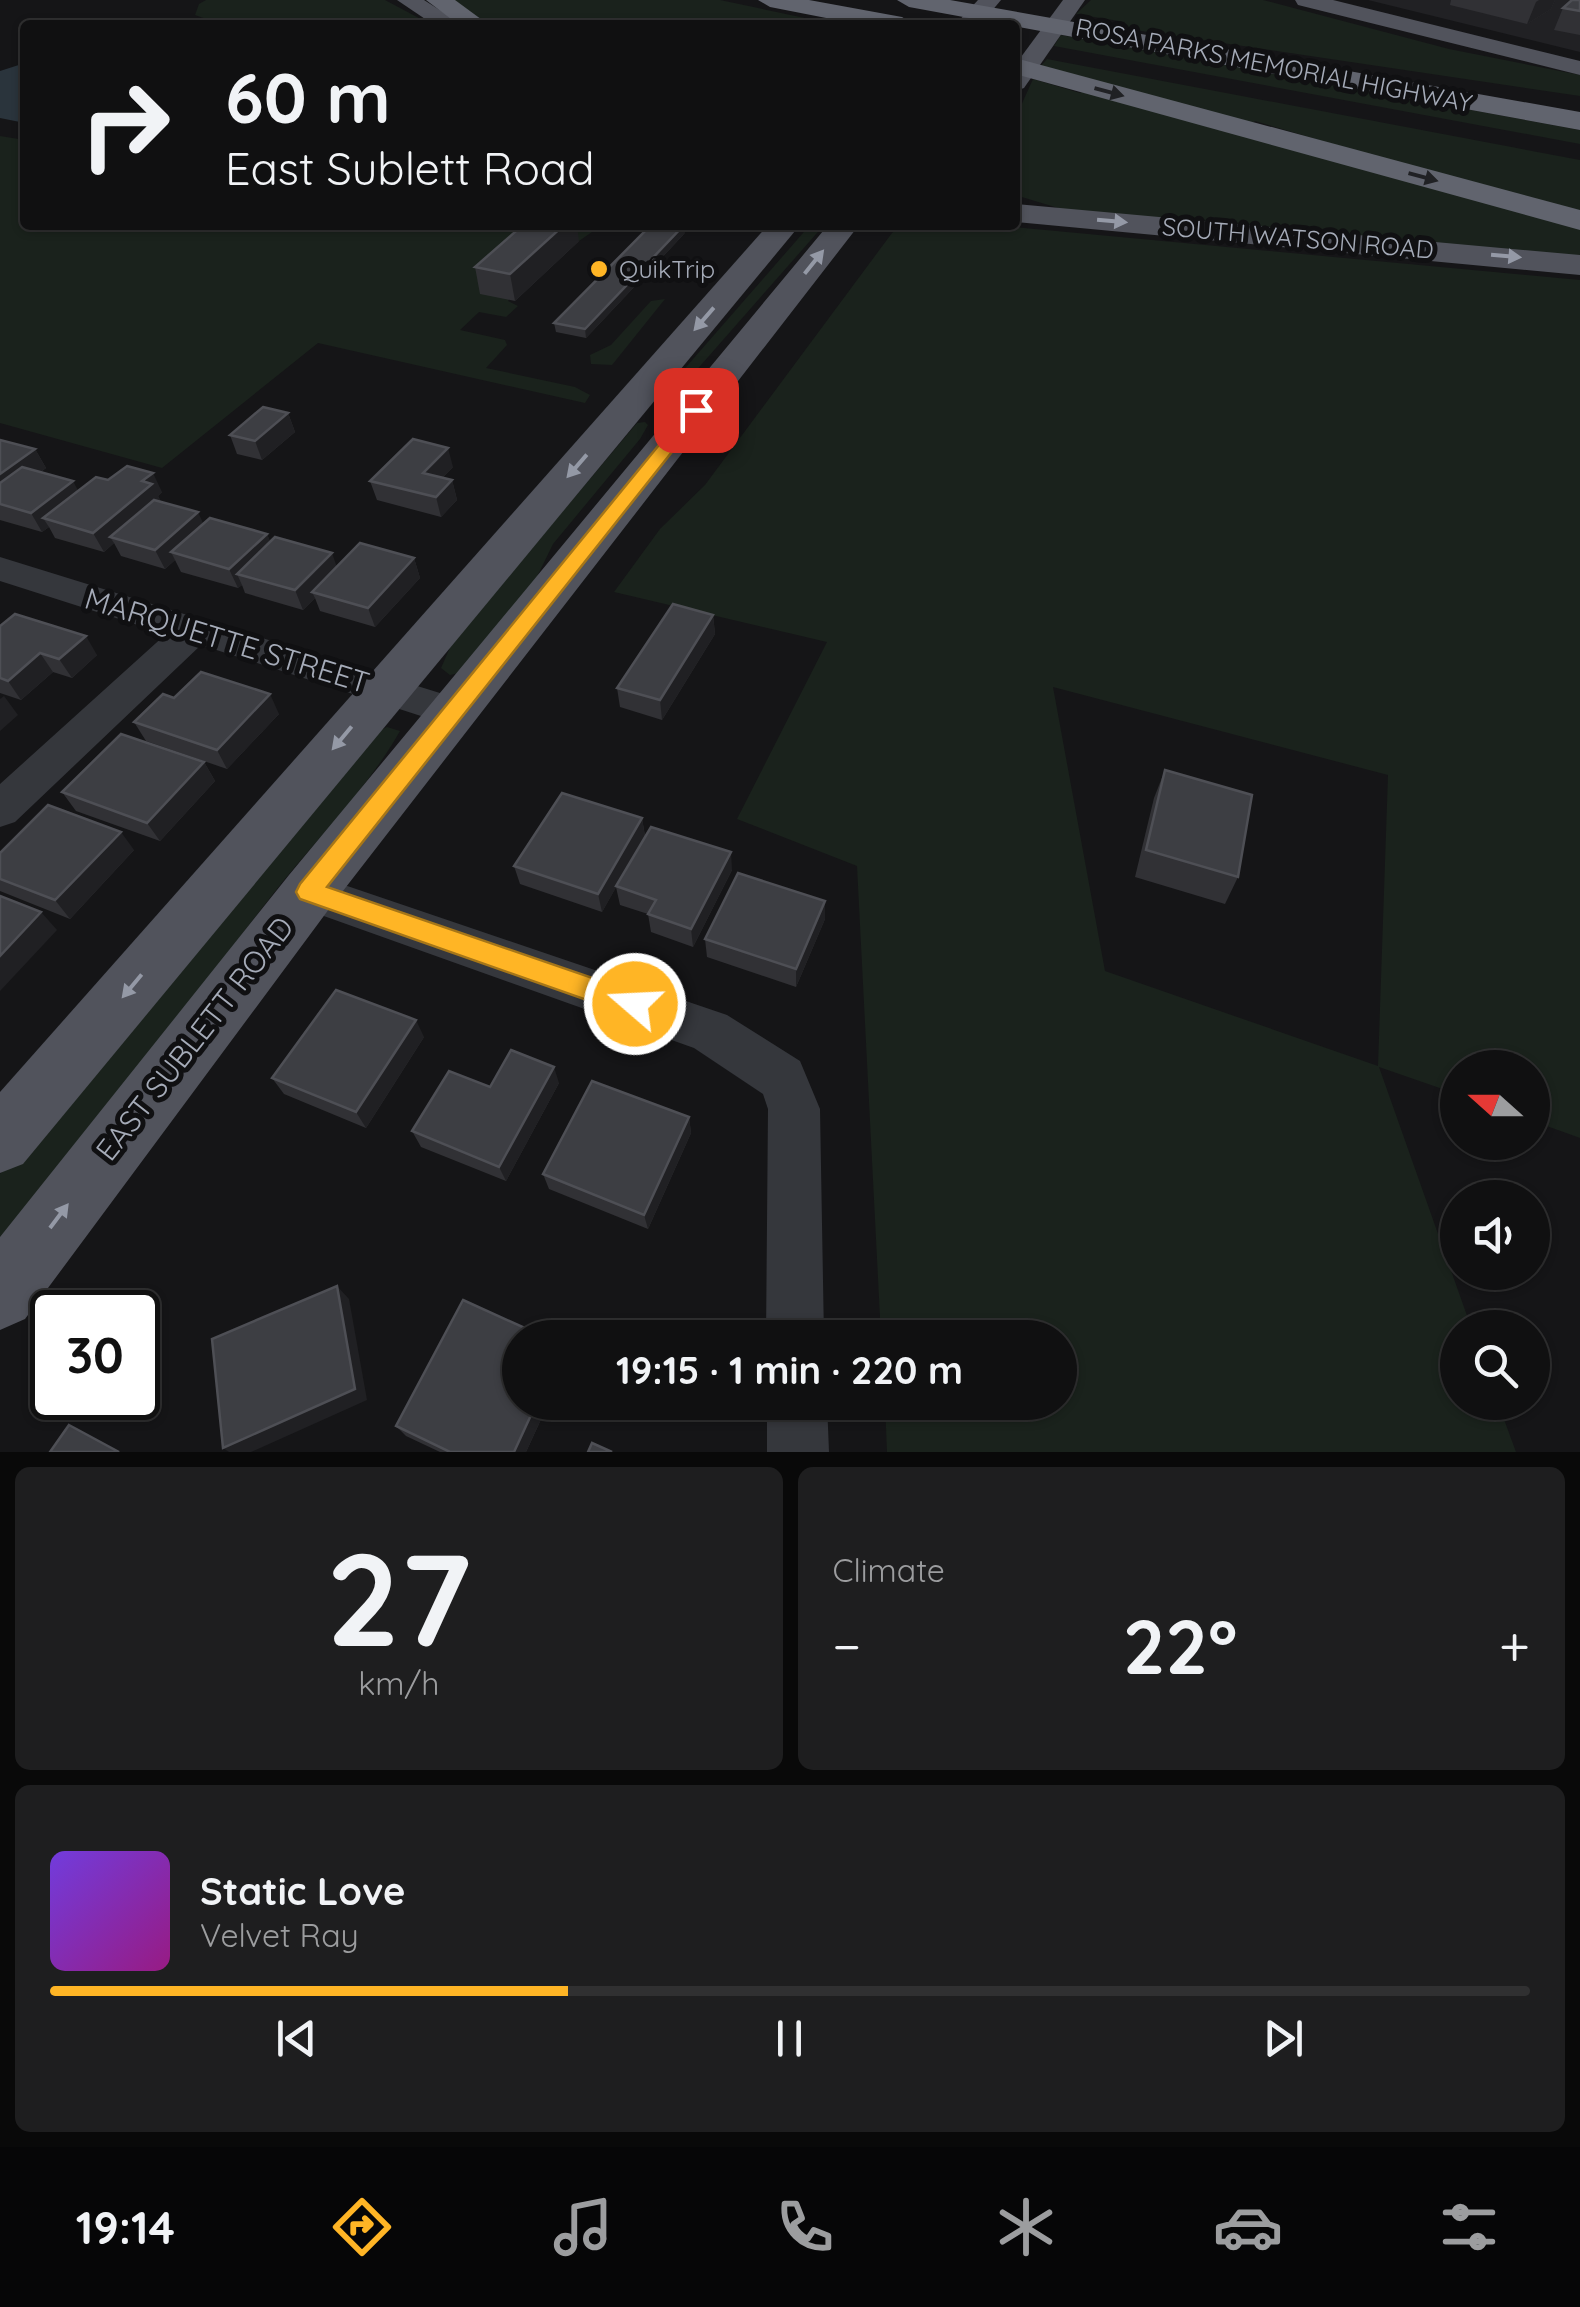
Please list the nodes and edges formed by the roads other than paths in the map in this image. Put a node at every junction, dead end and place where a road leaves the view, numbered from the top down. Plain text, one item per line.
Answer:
1 (408, 0) edge
2 (438, 0) edge
3 (746, 0) edge
4 (770, 0) edge
5 (909, 0) edge
6 (956, 0) edge
7 (990, 0) edge
8 (1275, 0) edge
9 (1306, 0) edge
10 (1055, 7) edge
11 (442, 20) edge
12 (468, 20) edge
13 (836, 20) edge
14 (876, 20) edge
15 (938, 20) edge
16 (972, 20) edge
17 (1020, 22) edge
18 (1020, 47) edge
19 (1488, 47) junction
20 (1580, 68) edge
21 (1020, 69) edge
22 (1020, 77) edge
23 (1189, 79) dead end
24 (1580, 100) edge
25 (1580, 121) edge
26 (1020, 205) edge
27 (1020, 213) edge
28 (1069, 218) junction
29 (1580, 220) edge
30 (781, 230) edge
31 (840, 230) edge
32 (1580, 264) edge
33 (641, 392) junction
34 (696, 410) junction
35 (0, 569) edge
36 (194, 630) junction
37 (383, 690) junction
38 (455, 712) junction
39 (0, 810) edge
40 (309, 892) junction
41 (0, 1140) edge
42 (0, 1294) edge
43 (795, 1320) edge
44 (797, 1420) edge
45 (798, 1452) edge

1 - 11 main road
2 - 12 highway
3 - 13 highway
4 - 14 highway
5 - 10 highway, ROSA PARKS MEMORIAL HIGHWAY
6 - 15 main road
7 - 16 main road
8 - 19 main road
9 - 19 main road
10 - 17 main road
10 - 21 main road
10 - 24 highway
10 - 25 highway, ROSA PARKS MEMORIAL HIGHWAY
18 - 23 highway, ROSA PARKS MEMORIAL HIGHWAY
19 - 20 main road
22 -> 29 highway
26 - 28 main road
27 - 28 main road, SOUTH WATSON ROAD
28 -> 32 main road, SOUTH WATSON ROAD
30 -> 33 main road
34 -> 31 main road, EAST SUBLETT ROAD
33 - 34 main road
33 -> 37 main road
34 - 38 main road, EAST SUBLETT ROAD
35 - 36 street, MARQUETTE STREET
36 - 37 street, MARQUETTE STREET
36 - 39 street
37 - 38 street, MARQUETTE STREET
37 -> 41 main road
38 - 40 main road, EAST SUBLETT ROAD
42 -> 40 main road, EAST SUBLETT ROAD
40 - 43 street
44 - 45 street

